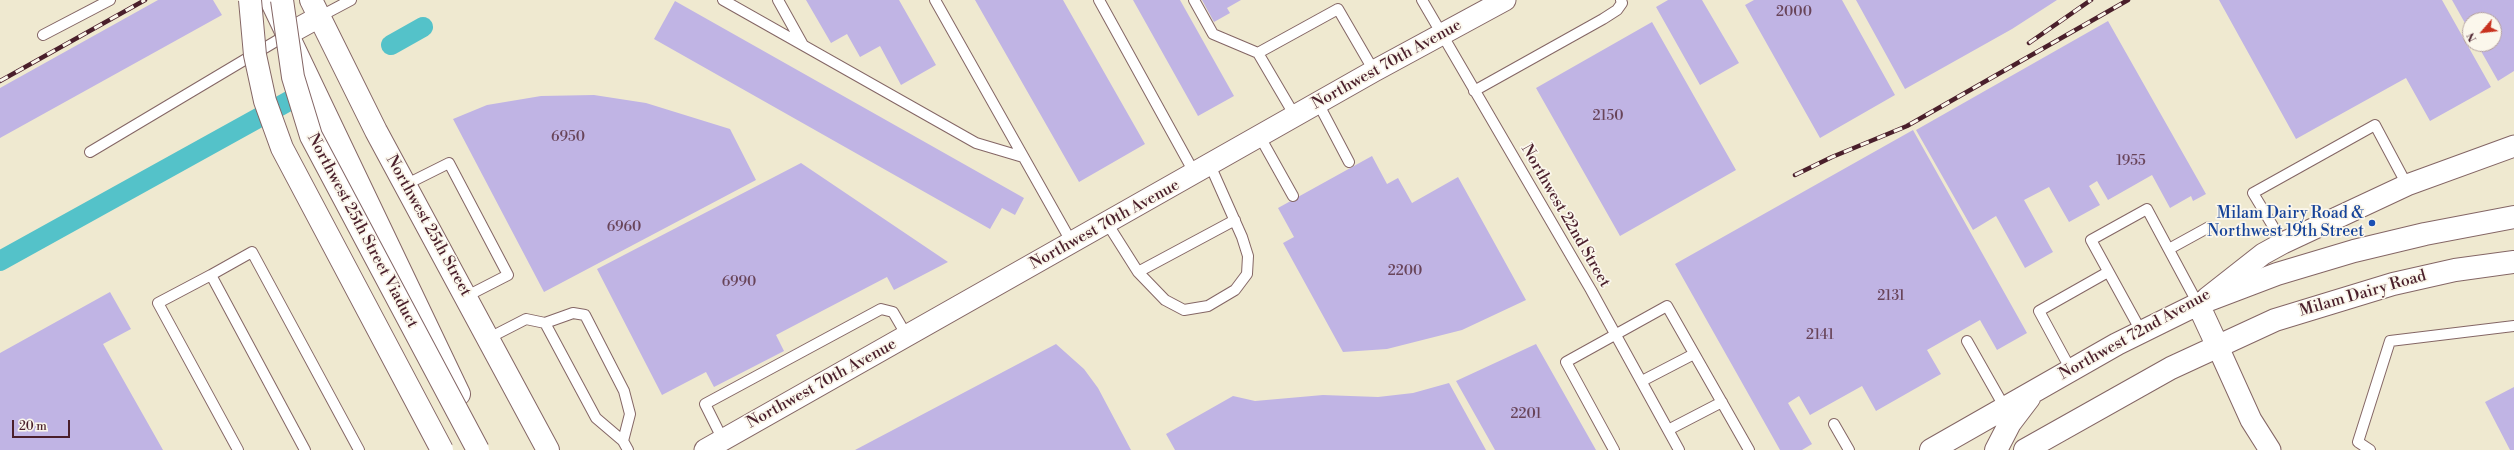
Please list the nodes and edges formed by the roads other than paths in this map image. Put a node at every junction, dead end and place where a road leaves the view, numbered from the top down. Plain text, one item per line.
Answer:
1 (110, 0) edge
2 (250, 0) edge
3 (271, 0) edge
4 (282, 0) edge
5 (351, 0) edge
6 (724, 0) edge
7 (778, 0) edge
8 (935, 0) edge
9 (1099, 0) edge
10 (1194, 0) edge
11 (1422, 0) edge
12 (1505, 0) edge
13 (1621, 0) edge
14 (315, 8) edge
15 (288, 34) junction
16 (42, 35) dead end
17 (1441, 35) junction
18 (803, 45) junction
19 (1258, 53) junction
20 (1374, 71) junction
21 (1474, 91) junction
22 (1318, 103) junction
23 (1295, 116) junction
24 (1260, 137) junction
25 (2514, 146) edge
26 (90, 152) dead end
27 (1023, 156) junction
28 (1349, 162) dead end
29 (1203, 170) junction
30 (405, 185) junction
31 (2407, 185) junction
32 (1292, 196) dead end
33 (2514, 217) edge
34 (1235, 220) junction
35 (1107, 223) junction
36 (2209, 227) dead end
37 (1072, 243) junction
38 (2283, 243) junction
39 (2169, 249) junction
40 (2514, 262) edge
41 (1138, 272) junction
42 (2108, 272) junction
43 (211, 275) junction
44 (467, 296) junction
45 (2198, 304) junction
46 (545, 323) junction
47 (2514, 326) edge
48 (2141, 331) junction
49 (907, 336) junction
50 (1617, 336) junction
51 (489, 338) junction
52 (1968, 341) dead end
53 (2217, 345) junction
54 (1694, 354) junction
55 (2071, 370) junction
56 (1642, 382) junction
57 (2034, 392) junction
58 (1722, 402) junction
59 (2005, 408) junction
60 (1834, 424) dead end
61 (1668, 430) junction
62 (723, 440) junction
63 (625, 446) edge
64 (238, 450) edge
65 (305, 450) edge
66 (359, 450) edge
67 (442, 450) edge
68 (478, 450) edge
69 (486, 450) edge
70 (548, 450) edge
71 (705, 450) edge
72 (1614, 450) edge
73 (1679, 450) edge
74 (1749, 450) edge
75 (1849, 450) edge
76 (1931, 450) edge
77 (1996, 450) edge
78 (2025, 450) edge
79 (2270, 450) edge
80 (2370, 450) edge

1 - 16 lane
2 - 67 main road, Northwest 25th Street Viaduct, bridge
3 - 15 main road
4 - 68 main road, Northwest 25th Street Viaduct, bridge
5 - 14 lane
6 - 18 lane
7 - 18 lane
8 - 27 lane
9 - 29 lane
10 - 19 lane
11 - 17 lane, Northwest 22nd Street
12 - 17 street, Northwest 70th Avenue
13 - 21 lane
14 - 15 street
14 - 30 main road, Northwest 25th Street
15 - 26 lane
15 - 69 main road
17 - 20 street, Northwest 70th Avenue
17 - 21 lane, Northwest 22nd Street
18 - 27 lane
19 - 20 lane
19 - 23 lane
20 - 22 street, Northwest 70th Avenue
21 - 50 lane, Northwest 22nd Street
22 - 23 street, Northwest 70th Avenue
22 - 28 lane
23 - 24 street, Northwest 70th Avenue
24 - 29 street, Northwest 70th Avenue
24 - 32 lane
25 - 31 street, Northwest 72nd Avenue
27 - 37 lane
29 - 34 lane
29 - 35 street, Northwest 70th Avenue
30 - 44 main road, Northwest 25th Street
30 - 44 lane
31 - 38 street, Northwest 72nd Avenue
31 - 38 lane
33 - 45 main road
34 - 41 lane
34 - 41 lane
35 - 37 street, Northwest 70th Avenue
35 - 41 lane
36 - 39 lane
37 - 49 street, Northwest 70th Avenue
38 - 45 street, Northwest 72nd Avenue
39 - 42 lane
39 - 45 lane
40 - 53 main road, Milam Dairy Road
42 - 48 lane
42 - 55 lane
43 - 64 lane
43 - 65 lane
43 - 66 lane
44 - 51 main road, Northwest 25th Street
45 - 48 main road, Northwest 72nd Avenue
45 - 53 main road
46 - 51 lane
46 - 63 lane
46 - 63 lane
47 - 80 lane
48 - 55 main road, Northwest 72nd Avenue
49 - 62 street, Northwest 70th Avenue
49 - 62 lane
50 - 54 lane
50 - 56 lane, Northwest 22nd Street
50 - 72 lane
51 - 70 main road, Northwest 25th Street
52 - 59 lane
53 - 78 main road
53 - 79 street
54 - 56 lane
54 - 58 lane
55 - 57 main road, Northwest 72nd Avenue
56 - 61 lane, Northwest 22nd Street
57 - 59 main road, Northwest 72nd Avenue
57 - 77 main road
58 - 61 lane
58 - 74 lane
59 - 76 main road, Northwest 72nd Avenue
60 - 75 lane
61 - 73 lane, Northwest 22nd Street
62 - 71 street, Northwest 70th Avenue

